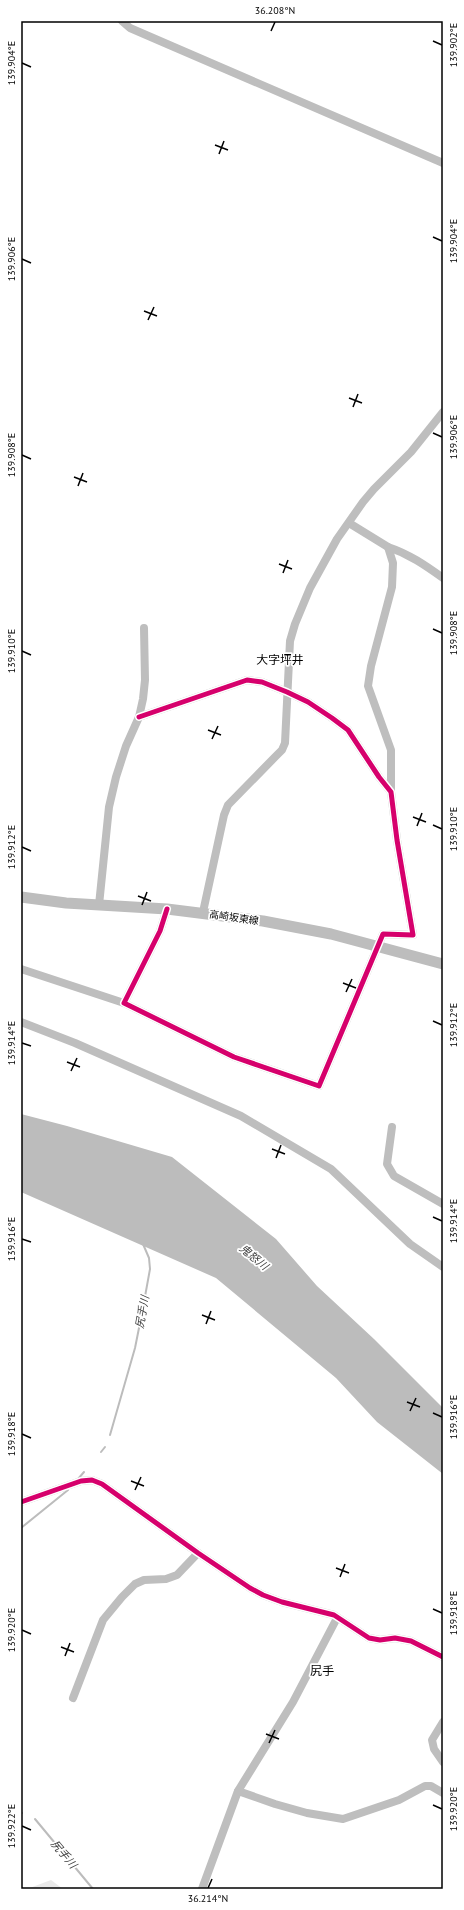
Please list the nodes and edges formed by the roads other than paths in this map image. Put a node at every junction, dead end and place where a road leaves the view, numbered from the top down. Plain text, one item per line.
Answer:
1 (122, 21) edge
2 (443, 163) edge
3 (443, 412) edge
4 (349, 523) junction
5 (388, 547) junction
6 (443, 578) edge
7 (144, 628) dead end
8 (287, 692) junction
9 (139, 717) junction
10 (391, 792) junction
11 (21, 897) edge
12 (99, 904) junction
13 (167, 909) junction
14 (202, 912) junction
15 (378, 946) junction
16 (443, 964) edge
17 (21, 969) edge
18 (124, 1003) junction
19 (21, 1022) edge
20 (392, 1127) dead end
21 (443, 1204) edge
22 (443, 1267) edge
23 (21, 1502) edge
24 (198, 1553) junction
25 (337, 1618) junction
26 (443, 1657) edge
27 (73, 1698) dead end
28 (443, 1722) edge
29 (443, 1762) edge
30 (238, 1790) junction
31 (443, 1793) edge
32 (202, 1889) edge

1 - 2 street
3 - 4 street
4 - 5 street
4 - 8 street
5 - 6 street
5 - 10 street
7 - 9 street
8 - 9 street
8 - 10 street
8 - 14 street
9 - 12 street
10 - 15 street
11 - 12 main road, 高崎坂東線
12 - 13 main road, 高崎坂東線
13 - 14 main road, 高崎坂東線
13 - 18 street
14 - 15 main road, 高崎坂東線
15 - 16 main road, 高崎坂東線
15 - 18 street
17 - 18 street
19 - 22 street
20 - 21 street
23 - 24 street
24 - 25 street
24 - 27 street
25 - 26 street
25 - 30 street
28 - 29 street
30 - 31 street
30 - 32 street

